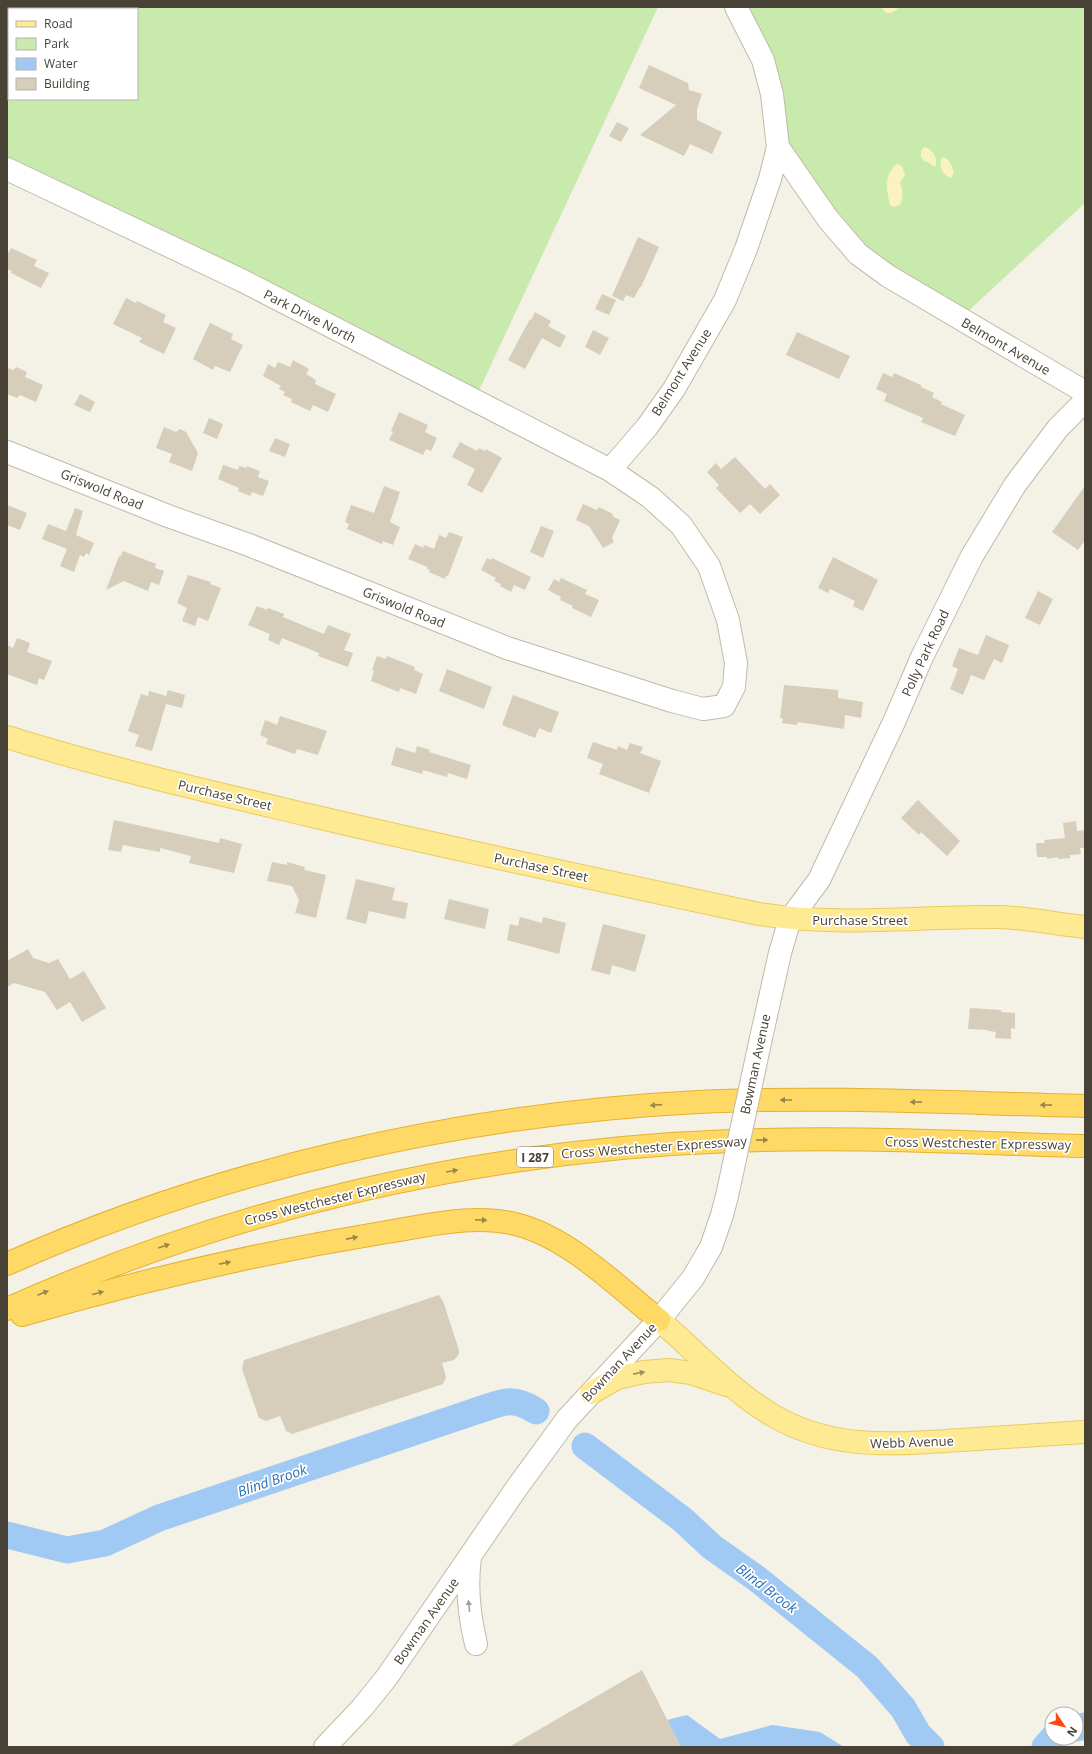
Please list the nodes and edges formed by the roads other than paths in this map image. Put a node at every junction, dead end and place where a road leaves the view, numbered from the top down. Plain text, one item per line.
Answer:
1 (736, 7) edge
2 (778, 147) junction
3 (7, 169) edge
4 (1085, 392) edge
5 (1085, 401) edge
6 (7, 452) edge
7 (610, 470) junction
8 (7, 737) edge
9 (790, 919) junction
10 (1085, 927) edge
11 (1085, 1106) edge
12 (1085, 1146) edge
13 (7, 1264) edge
14 (7, 1309) edge
15 (7, 1319) edge
16 (659, 1320) junction
17 (734, 1387) junction
18 (591, 1393) junction
19 (1085, 1432) edge
20 (470, 1557) junction
21 (476, 1644) dead end
22 (325, 1747) edge

1 - 2 street, Belmont Avenue
2 - 4 street, Belmont Avenue
2 - 7 street, Belmont Avenue
3 - 7 street, Park Drive North
5 - 9 street, Polly Park Road
6 - 7 street, Griswold Road
8 - 9 main road, Purchase Street
9 - 10 main road, Purchase Street
9 - 16 street, Bowman Avenue, bridge
11 -> 13 highway
14 -> 12 highway, Cross Westchester Expressway / I 287
15 -> 16 highway
16 - 17 main road, Webb Avenue
16 - 18 street, Bowman Avenue
18 -> 17 main road
17 - 19 main road, Webb Avenue
18 - 20 street, Bowman Avenue
21 -> 20 street
20 - 22 street, Bowman Avenue

